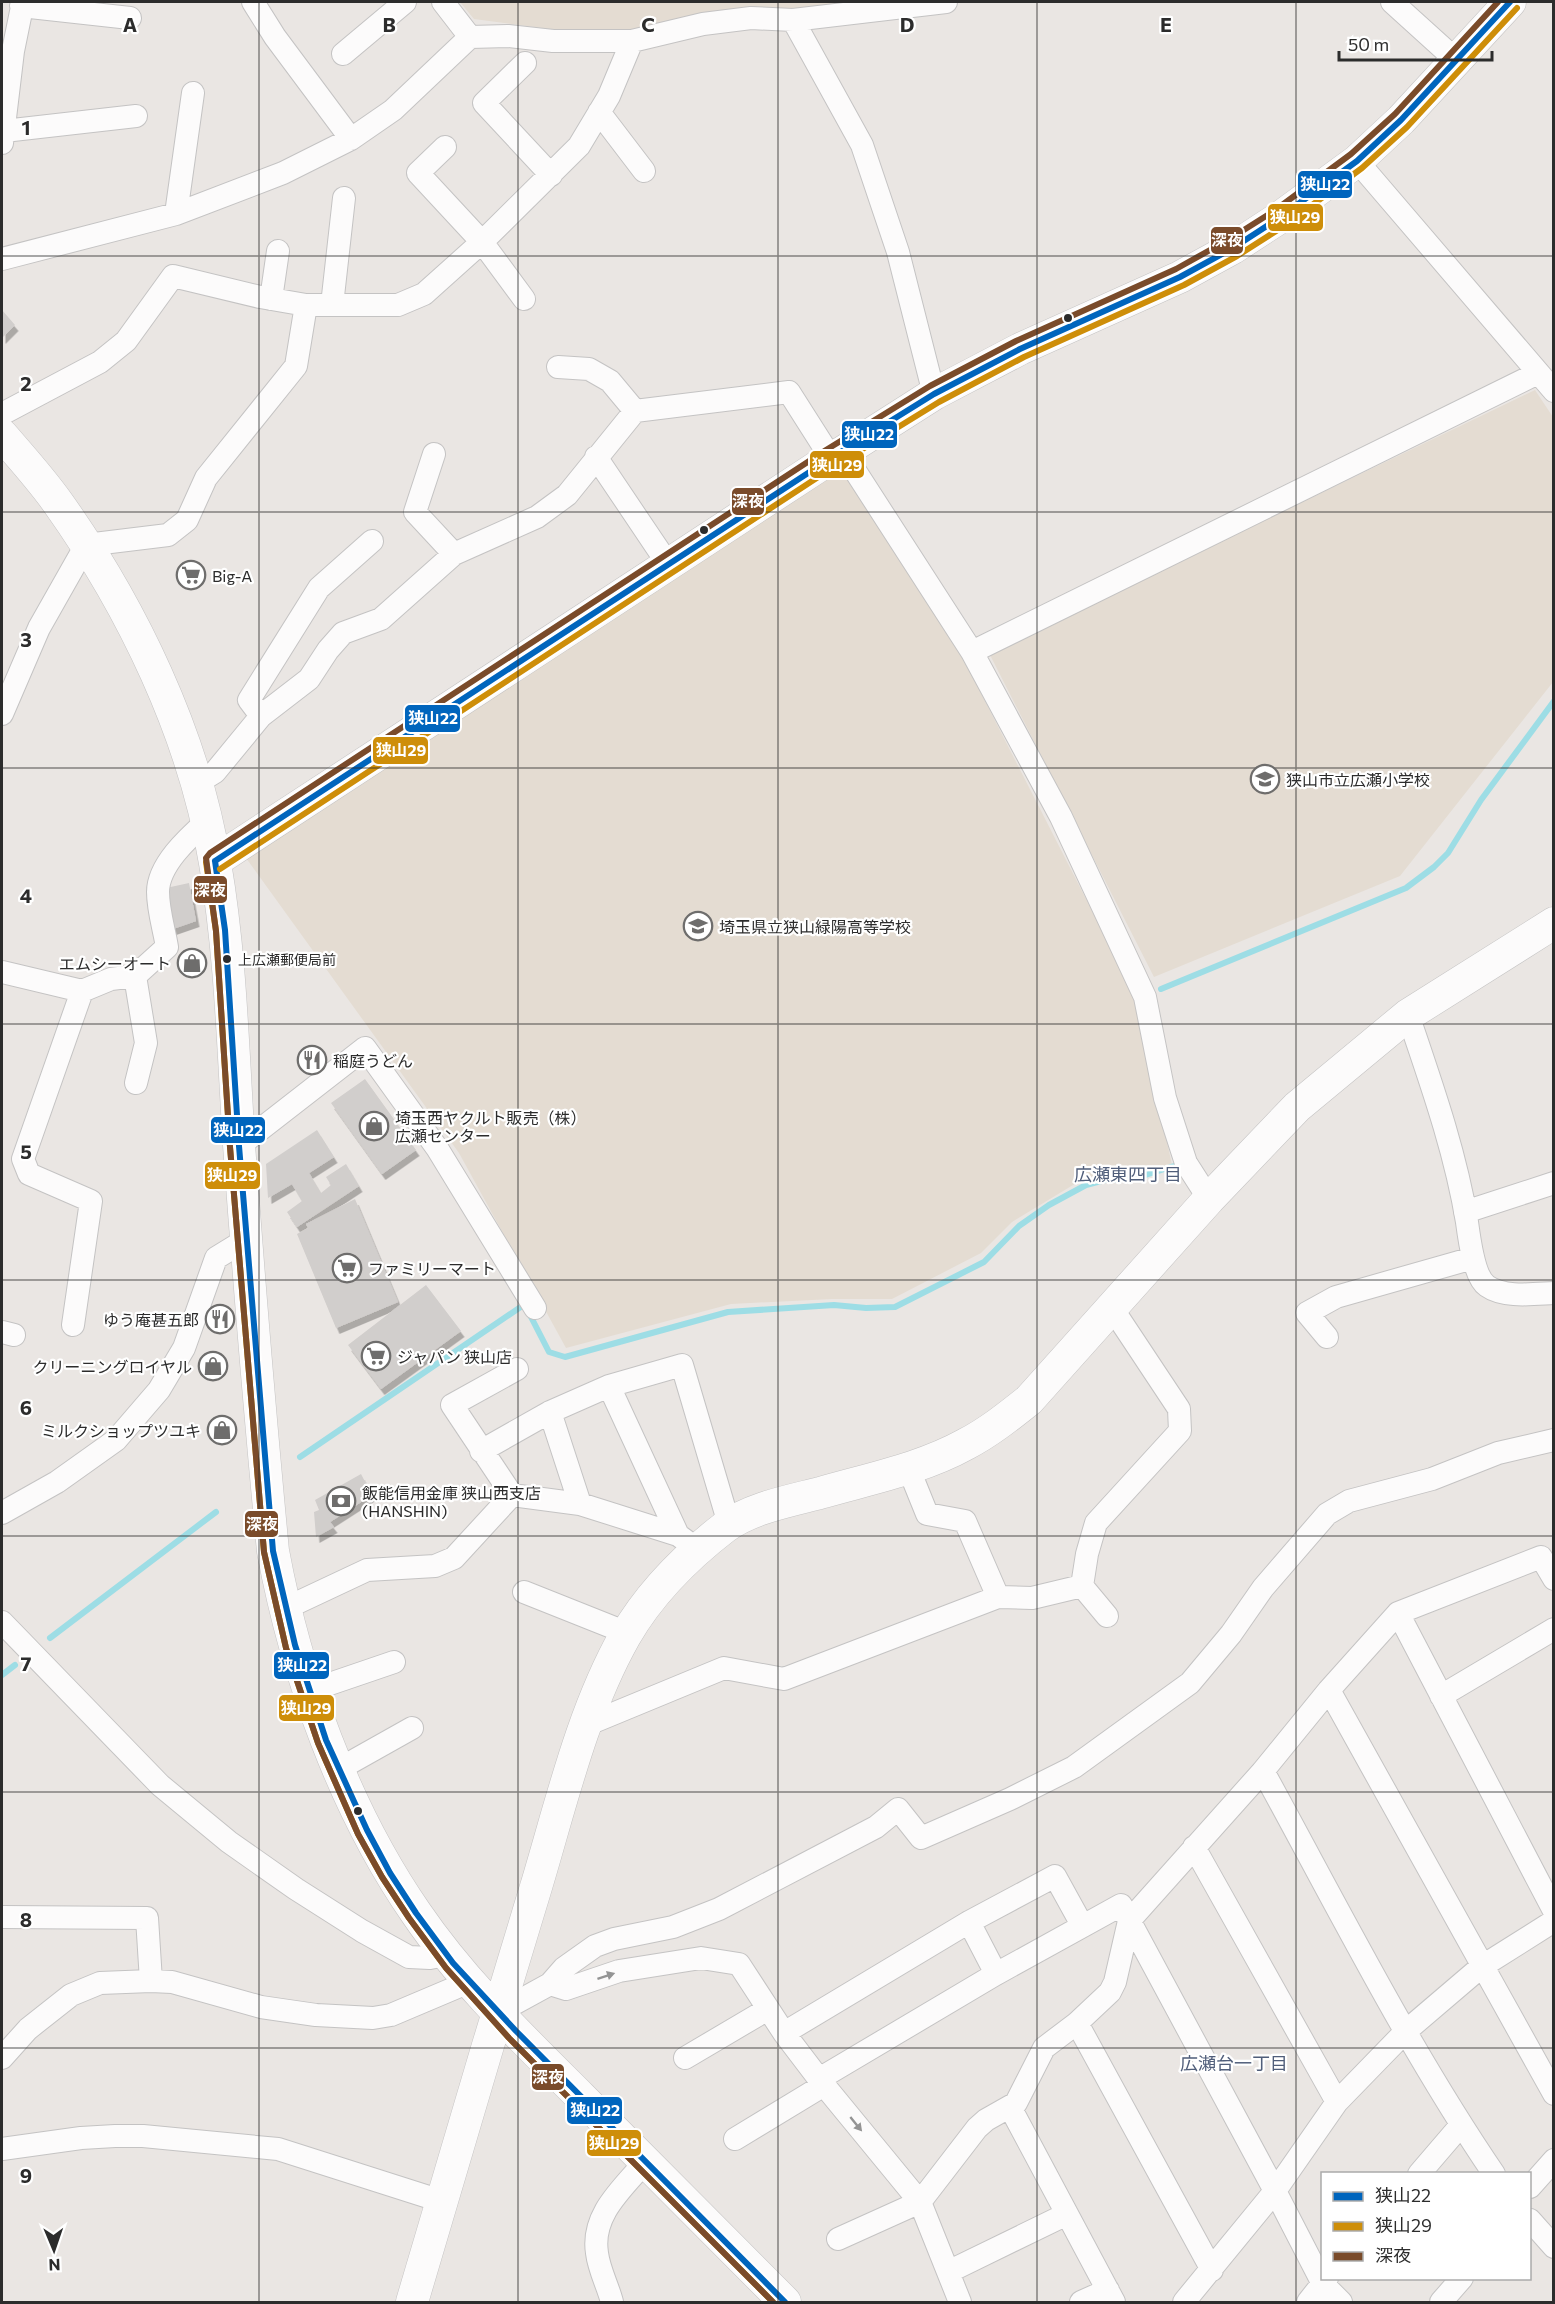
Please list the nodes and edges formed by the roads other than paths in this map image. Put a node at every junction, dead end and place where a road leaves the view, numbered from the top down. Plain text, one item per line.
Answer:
1 (253, 2) edge
2 (405, 2) edge
3 (443, 2) edge
4 (946, 2) edge
5 (1392, 2) edge
6 (1510, 2) edge
7 (22, 4) edge
8 (130, 18) dead end
9 (793, 20) junction
10 (470, 38) junction
11 (632, 41) junction
12 (343, 54) dead end
13 (1456, 60) junction
14 (525, 63) dead end
15 (193, 93) dead end
16 (5, 96) edge
17 (599, 112) junction
18 (136, 116) dead end
19 (2, 138) edge
20 (351, 139) junction
21 (445, 147) dead end
22 (1357, 161) junction
23 (644, 171) dead end
24 (551, 175) junction
25 (344, 198) dead end
26 (176, 214) junction
27 (482, 243) junction
28 (278, 251) dead end
29 (2, 259) edge
30 (271, 299) junction
31 (524, 299) dead end
32 (306, 305) junction
33 (332, 305) junction
34 (558, 368) dead end
35 (1538, 373) junction
36 (1554, 391) edge
37 (934, 394) junction
38 (635, 411) junction
39 (2, 414) edge
40 (2, 435) edge
41 (434, 454) dead end
42 (837, 455) junction
43 (596, 457) junction
44 (372, 541) dead end
45 (86, 545) junction
46 (454, 554) junction
47 (668, 564) junction
48 (972, 652) junction
49 (2, 714) edge
50 (261, 716) junction
51 (197, 783) junction
52 (207, 821) junction
53 (215, 861) junction
54 (1554, 923) edge
55 (2, 972) edge
56 (135, 976) junction
57 (82, 991) junction
58 (1408, 1016) junction
59 (136, 1083) dead end
60 (239, 1146) junction
61 (1554, 1183) edge
62 (1209, 1199) junction
63 (1465, 1212) junction
64 (247, 1239) junction
65 (1473, 1258) junction
66 (1554, 1293) edge
67 (535, 1308) dead end
68 (1112, 1308) junction
69 (73, 1324) dead end
70 (1327, 1337) dead end
71 (517, 1369) dead end
72 (609, 1386) junction
73 (550, 1412) junction
74 (1554, 1440) edge
75 (481, 1451) junction
76 (908, 1467) junction
77 (512, 1495) junction
78 (580, 1504) junction
79 (2, 1513) edge
80 (729, 1524) junction
81 (688, 1542) junction
82 (1554, 1579) edge
83 (1082, 1586) junction
84 (524, 1592) dead end
85 (998, 1597) junction
86 (284, 1609) junction
87 (1398, 1613) junction
88 (1107, 1616) dead end
89 (2, 1622) edge
90 (1554, 1629) edge
91 (627, 1633) junction
92 (394, 1662) dead end
93 (309, 1690) junction
94 (1329, 1690) junction
95 (1441, 1696) junction
96 (586, 1725) junction
97 (412, 1728) dead end
98 (339, 1769) junction
99 (1263, 1771) junction
100 (1194, 1847) junction
101 (1554, 1911) edge
102 (2, 1917) edge
103 (1129, 1921) junction
104 (1554, 1921) edge
105 (969, 1922) junction
106 (1082, 1925) junction
107 (446, 1955) junction
108 (1481, 1967) junction
109 (996, 1974) junction
110 (151, 1981) junction
111 (469, 1982) junction
112 (550, 1984) junction
113 (768, 2009) junction
114 (497, 2013) junction
115 (1077, 2023) junction
116 (1406, 2031) junction
117 (784, 2033) junction
118 (2, 2058) edge
119 (685, 2058) dead end
120 (822, 2082) junction
121 (1554, 2094) edge
122 (1337, 2102) junction
123 (1010, 2107) junction
124 (1461, 2125) junction
125 (735, 2139) dead end
126 (2, 2149) edge
127 (1554, 2160) edge
128 (645, 2162) junction
129 (1421, 2172) edge
130 (1493, 2172) edge
131 (1531, 2186) edge
132 (1275, 2190) junction
133 (441, 2201) junction
134 (920, 2202) junction
135 (1067, 2214) junction
136 (1531, 2221) edge
137 (838, 2239) dead end
138 (1554, 2247) edge
139 (1212, 2270) junction
140 (948, 2272) junction
141 (1321, 2274) edge
142 (1325, 2281) edge
143 (1111, 2296) edge
144 (412, 2302) edge
145 (612, 2302) edge
146 (785, 2302) edge
147 (960, 2302) edge
148 (1081, 2302) edge
149 (1184, 2302) edge
150 (1308, 2302) edge
151 (1341, 2302) edge

1 - 20 street
2 - 12 street
3 - 10 street
4 - 9 street
5 - 13 street
6 - 13 street
7 - 8 street
7 - 16 street
9 - 11 street
9 - 37 street
10 - 11 street
10 - 20 street
11 - 17 street
13 - 22 street
14 - 24 street
15 - 26 street
16 - 19 street
17 - 23 street
17 - 24 street
18 - 19 street
20 - 26 street
21 - 27 street
22 - 35 street
22 - 37 street
24 - 27 street
25 - 33 street
26 - 29 street
27 - 31 street
27 - 33 street
28 - 30 street
30 - 32 street
30 - 39 street
32 - 33 street
32 - 45 street
34 - 38 street
35 - 36 street
35 - 48 street
37 - 42 street
38 - 42 street
38 - 43 street
40 - 45 street
41 - 46 street
42 - 47 street
42 - 48 street
43 - 46 street
43 - 47 street
44 - 50 street
45 - 49 street
45 - 51 street
46 - 50 street
47 - 53 street
48 - 62 street
50 - 51 street
51 - 52 street
52 - 53 street
52 - 56 street
53 - 60 street
54 - 58 street
55 - 57 street
56 - 57 street
56 - 59 street
57 - 69 street
58 - 62 street
58 - 63 street
60 - 64 street
60 - 67 street
61 - 63 street
62 - 68 street
63 - 65 street
64 - 79 street
64 - 86 street
65 - 66 street
65 - 70 street
68 - 76 street
68 - 83 street
71 - 75 street
72 - 73 street
72 - 80 street
72 - 81 street
73 - 75 street
73 - 78 street
74 - 112 street
75 - 77 street
76 - 80 street
76 - 85 street
77 - 78 street
77 - 86 street
78 - 81 street
80 - 81 street
81 - 91 street
82 - 87 street
83 - 85 street
83 - 88 street
84 - 91 street
85 - 96 street
86 - 93 street
87 - 94 street
87 - 95 street
89 - 107 street
90 - 95 street
91 - 96 street
92 - 93 street
93 - 98 street
94 - 99 street
94 - 108 street
95 - 101 street
96 - 114 street
97 - 98 street
98 - 107 street
99 - 100 street
99 - 116 street
100 - 103 street
100 - 122 street
102 - 110 street
103 - 106 street
103 - 115 street
103 - 132 street
104 - 108 street
105 - 106 street
105 - 109 street
105 - 117 street
106 - 109 street
107 - 111 street
108 - 116 street
108 - 121 street
109 - 120 street
110 - 111 street
110 - 118 street
111 - 114 street
112 -> 113 street
112 - 114 street
113 - 117 street
113 - 119 street
114 - 128 street
114 - 133 street
115 - 123 street
115 - 139 street
116 - 122 street
116 - 124 street
117 - 120 street
120 - 125 street
120 -> 134 street
122 - 132 street
123 - 134 street
123 - 135 street
124 - 129 street
124 - 130 street
126 - 133 street
127 - 131 street
128 - 145 street
128 - 146 street
132 - 139 street
132 - 141 street
133 - 144 street
134 - 137 street
134 - 140 street
135 - 140 street
135 - 143 street
136 - 138 street
139 - 149 street
140 - 147 street
142 - 150 street
142 - 151 street
143 - 148 street

